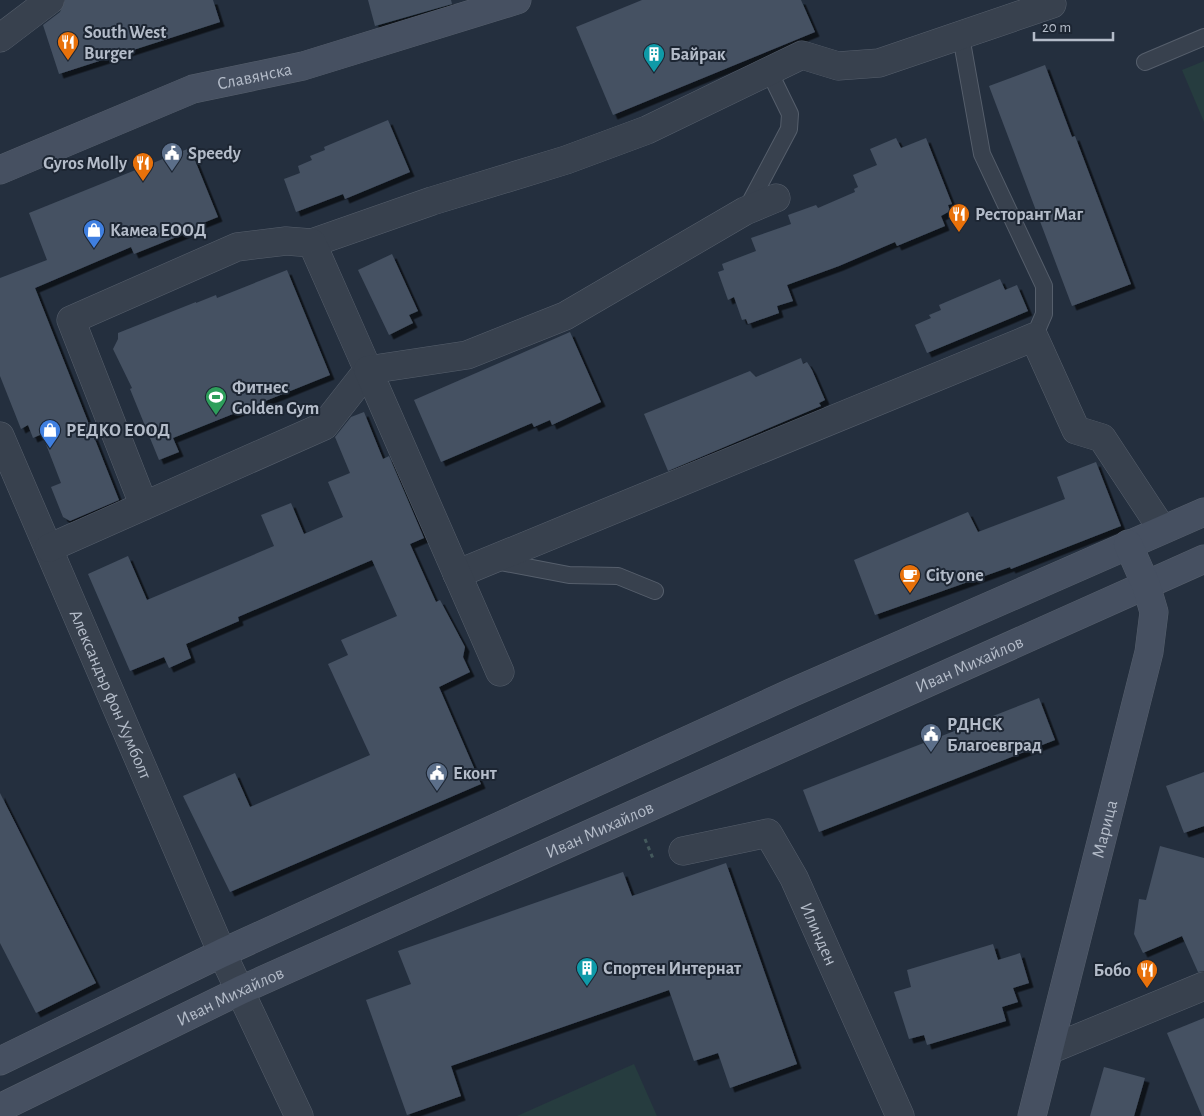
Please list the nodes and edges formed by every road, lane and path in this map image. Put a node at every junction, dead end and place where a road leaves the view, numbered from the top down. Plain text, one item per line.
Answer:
1 (50, 0) edge
2 (517, 0) edge
3 (1052, 2) edge
4 (964, 34) junction
5 (1204, 37) edge
6 (0, 38) edge
7 (1145, 62) dead end
8 (769, 71) junction
9 (0, 170) edge
10 (776, 198) dead end
11 (745, 211) junction
12 (312, 244) junction
13 (1034, 337) junction
14 (368, 370) junction
15 (0, 436) edge
16 (144, 506) junction
17 (1204, 512) edge
18 (1162, 529) junction
19 (1128, 544) junction
20 (50, 548) junction
21 (1204, 559) edge
22 (493, 561) junction
23 (457, 574) junction
24 (1146, 585) junction
25 (655, 592) dead end
26 (500, 672) dead end
27 (649, 836) dead end
28 (683, 850) dead end
29 (654, 862) dead end
30 (222, 953) junction
31 (1204, 986) edge
32 (241, 990) junction
33 (1049, 1050) junction
34 (0, 1061) edge
35 (0, 1108) edge
36 (299, 1116) edge
37 (900, 1116) edge
38 (1032, 1116) edge

1 - 6 street
2 - 9 street, Славянска
3 - 4 street
4 - 8 street
4 - 13 lane
5 - 7 lane
8 - 11 lane
8 - 12 street
10 - 11 street
11 - 14 street
12 - 14 street
12 - 16 street
13 - 18 street
13 - 22 street
14 - 16 street
14 - 23 street
15 - 20 street, Александър фон Хумболт
16 - 20 street
17 - 18 street
18 - 19 street
19 - 24 street, Марица
19 - 30 street
20 - 30 street, Александър фон Хумболт
21 - 24 street, Иван Михайлов
22 - 23 street
22 - 25 lane
23 - 26 street
24 - 32 street, Иван Михайлов
24 - 33 street, Марица
27 - 29 path
28 - 37 street, Илинден
30 - 32 street, Александър фон Хумболт
30 - 34 street
31 - 33 street
32 - 35 street, Иван Михайлов
32 - 36 street, Александър фон Хумболт
33 - 38 street, Марица

